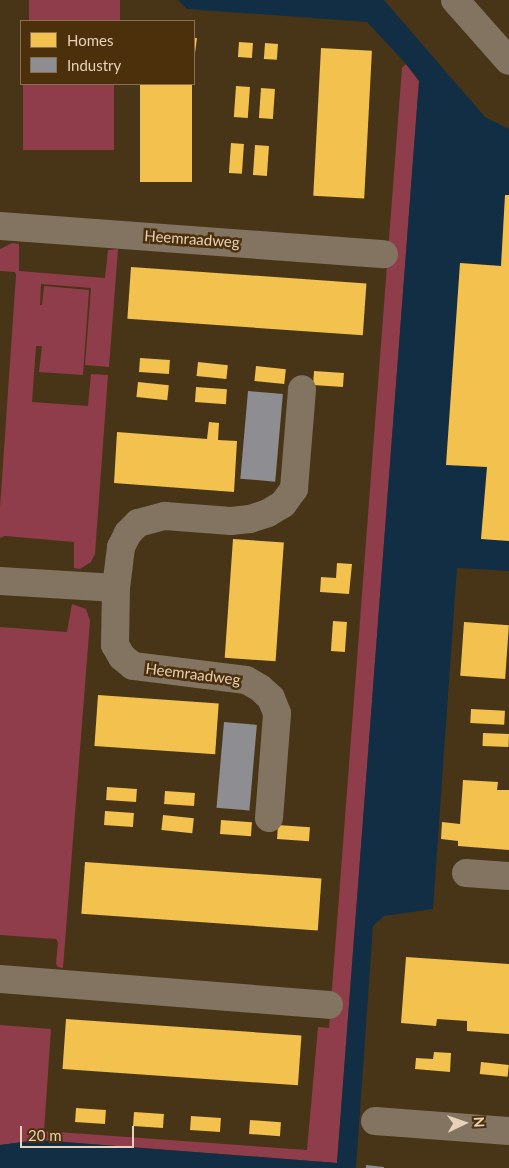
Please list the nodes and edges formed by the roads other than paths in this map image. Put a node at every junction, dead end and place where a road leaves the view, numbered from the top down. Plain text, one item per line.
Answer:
1 (455, 0) edge
2 (509, 61) edge
3 (0, 226) edge
4 (384, 254) dead end
5 (302, 389) dead end
6 (0, 581) edge
7 (116, 588) junction
8 (269, 818) dead end
9 (466, 873) dead end
10 (509, 876) edge
11 (0, 979) edge
12 (329, 1004) dead end
13 (375, 1121) dead end
14 (509, 1131) edge

1 - 2 street
3 - 4 street, Heemraadweg
5 - 7 street, Heemraadweg
6 - 7 street
7 - 8 street, Heemraadweg
9 - 10 street
11 - 12 street
13 - 14 street

